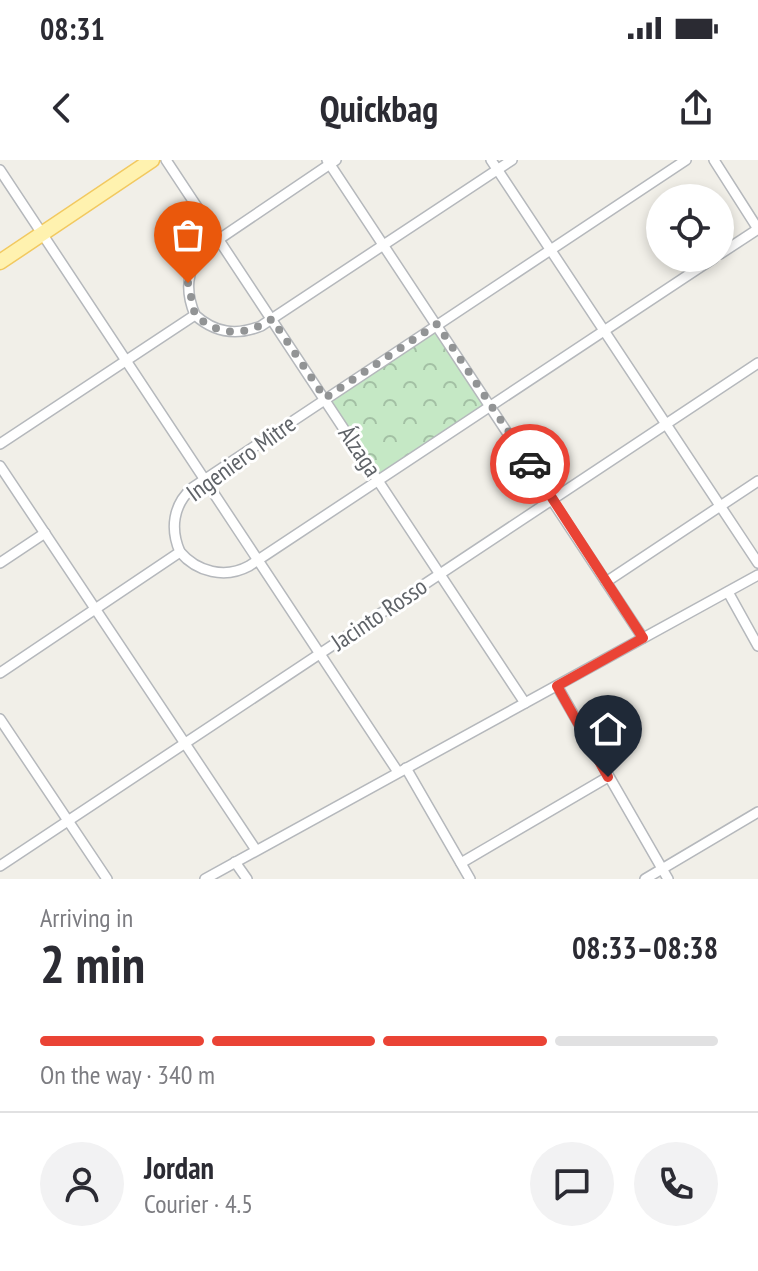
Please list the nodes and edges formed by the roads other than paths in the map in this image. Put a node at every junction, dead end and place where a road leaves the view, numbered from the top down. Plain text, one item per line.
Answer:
1 (152, 160) edge
2 (166, 160) edge
3 (491, 160) edge
4 (512, 160) edge
5 (686, 160) edge
6 (714, 160) edge
7 (331, 161) edge
8 (0, 170) edge
9 (498, 170) junction
10 (758, 229) edge
11 (41, 234) junction
12 (218, 238) junction
13 (383, 244) junction
14 (734, 245) edge
15 (551, 251) junction
16 (0, 262) edge
17 (693, 272) edge
18 (195, 315) junction
19 (272, 319) junction
20 (437, 324) junction
21 (604, 331) junction
22 (126, 361) junction
23 (758, 363) edge
24 (325, 398) junction
25 (491, 404) junction
26 (666, 425) junction
27 (0, 444) edge
28 (0, 466) edge
29 (205, 478) junction
30 (378, 478) junction
31 (758, 481) edge
32 (553, 499) junction
33 (720, 506) junction
34 (45, 533) junction
35 (180, 552) junction
36 (258, 561) junction
37 (0, 563) edge
38 (758, 563) edge
39 (440, 573) junction
40 (758, 575) edge
41 (606, 582) junction
42 (728, 592) junction
43 (96, 608) junction
44 (643, 638) junction
45 (758, 646) edge
46 (320, 654) junction
47 (0, 673) edge
48 (557, 686) junction
49 (525, 703) junction
50 (0, 719) edge
51 (185, 742) junction
52 (402, 770) junction
53 (608, 777) junction
54 (758, 812) edge
55 (68, 820) junction
56 (256, 850) junction
57 (235, 862) junction
58 (461, 863) junction
59 (0, 866) edge
60 (662, 869) junction
61 (107, 879) edge
62 (205, 879) edge
63 (247, 879) edge
64 (470, 879) edge
65 (645, 879) edge
66 (668, 879) edge

1 - 11 main road
2 - 12 street, Álzaga
3 - 9 street
4 - 9 street
5 - 15 street, Ingeniero Mitre
6 - 10 street
7 - 12 street
7 - 13 street
8 - 11 street
9 - 13 street
9 - 15 street
10 - 14 street
11 - 16 main road
11 - 22 street
12 - 18 street
12 - 19 street, Álzaga
13 - 19 street
13 - 20 street
15 - 20 street, Ingeniero Mitre
15 - 21 street
17 - 21 street
18 - 19 street
18 - 22 street
19 - 24 street, Álzaga
20 - 24 street, Ingeniero Mitre
20 - 25 street
21 - 25 street
21 - 26 street
22 - 27 street
22 - 29 street
23 - 26 street, Jacinto Rosso
24 - 29 street, Ingeniero Mitre
24 - 30 street, Álzaga
25 - 30 street
25 - 32 street
26 - 32 street, Jacinto Rosso
26 - 33 street
28 - 34 street
29 - 35 street, Ingeniero Mitre
29 - 36 street
30 - 36 street
30 - 39 street, Álzaga
31 - 33 street
32 - 39 street, Jacinto Rosso
32 - 41 street
33 - 38 street
33 - 41 street
34 - 37 street
34 - 43 street
35 - 36 street
35 - 43 street
36 - 46 street
39 - 46 street, Jacinto Rosso
39 - 49 street, Álzaga
40 - 42 street
41 - 44 street
42 - 44 street
42 - 45 street
43 - 47 street
43 - 51 street
44 - 48 street
46 - 51 street, Jacinto Rosso
46 - 52 street
48 - 49 street
48 - 53 street
49 - 52 street
50 - 55 street
51 - 55 street, Jacinto Rosso
51 - 56 street
52 - 56 street
52 - 58 street
53 - 58 street
53 - 60 street
54 - 60 street
55 - 59 street, Jacinto Rosso
55 - 61 street
56 - 57 street
57 - 62 street
57 - 63 street
58 - 64 street
60 - 65 street
60 - 66 street

